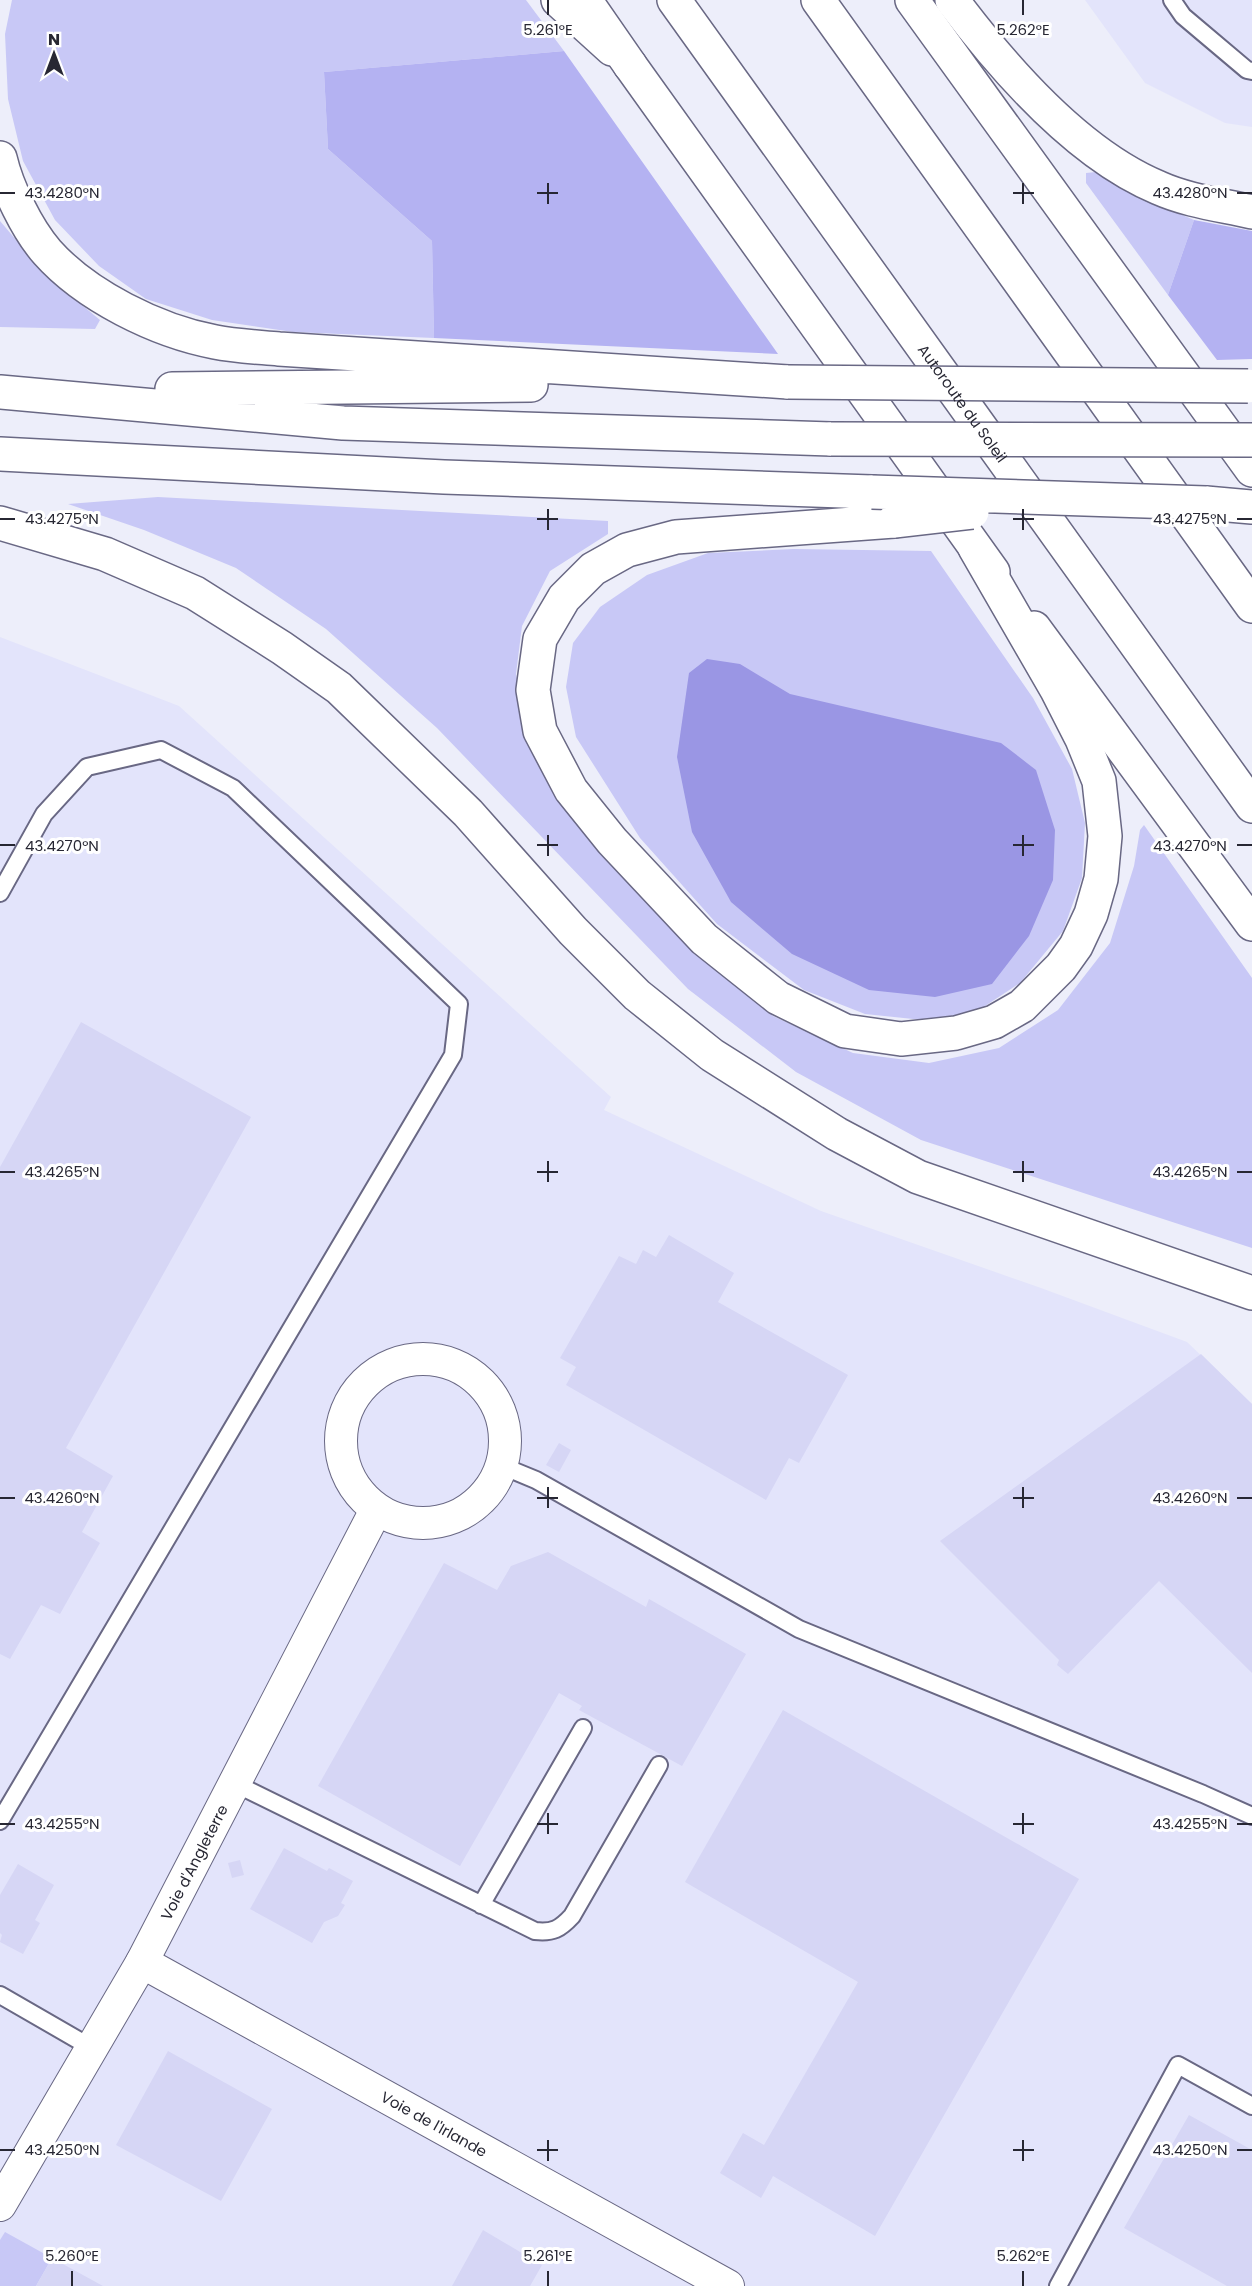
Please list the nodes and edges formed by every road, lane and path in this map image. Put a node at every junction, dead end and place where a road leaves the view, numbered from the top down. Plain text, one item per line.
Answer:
1 (558, 0) edge
2 (585, 0) edge
3 (674, 0) edge
4 (818, 0) edge
5 (912, 0) edge
6 (952, 0) edge
7 (1172, 0) edge
8 (630, 65) junction
9 (1252, 71) edge
10 (0, 158) edge
11 (1252, 212) edge
12 (788, 382) junction
13 (1250, 386) edge
14 (0, 391) edge
15 (1252, 440) edge
16 (0, 454) edge
17 (1252, 470) edge
18 (1087, 498) junction
19 (1252, 502) edge
20 (1206, 503) junction
21 (1252, 507) edge
22 (0, 523) edge
23 (975, 548) junction
24 (1252, 606) edge
25 (1252, 806) edge
26 (0, 893) edge
27 (1252, 924) edge
28 (1252, 1293) edge
29 (502, 1466) junction
30 (375, 1510) junction
31 (583, 1728) dead end
32 (659, 1765) dead end
33 (234, 1783) junction
34 (1252, 1816) edge
35 (0, 1821) edge
36 (481, 1905) junction
37 (142, 1962) junction
38 (0, 1995) edge
39 (92, 2048) junction
40 (1252, 2106) edge
41 (0, 2205) edge
42 (728, 2286) edge
43 (1058, 2286) edge

1 - 8 main road
2 - 8 main road
3 - 25 main road, Autoroute du Soleil
4 - 24 main road
5 - 17 main road
6 - 11 main road
7 - 9 lane
8 - 23 main road
10 - 12 main road
12 - 13 main road, bridge
12 - 14 main road
14 - 15 main road, bridge
16 - 18 main road, bridge
18 - 20 main road, bridge
18 - 23 main road, bridge
19 - 20 main road
20 - 21 main road
22 - 28 main road
23 - 27 main road
26 - 35 lane
29 - 30 street
29 - 30 street
29 - 34 lane
30 - 33 street, Voie d'Angleterre
31 - 36 lane
32 - 36 lane
33 - 36 lane
33 - 37 street, Voie d'Angleterre
37 - 39 street, Voie d'Angleterre
37 - 42 street, Voie de l'Irlande
38 - 39 lane
39 - 41 street, Voie d'Angleterre
40 - 43 lane

